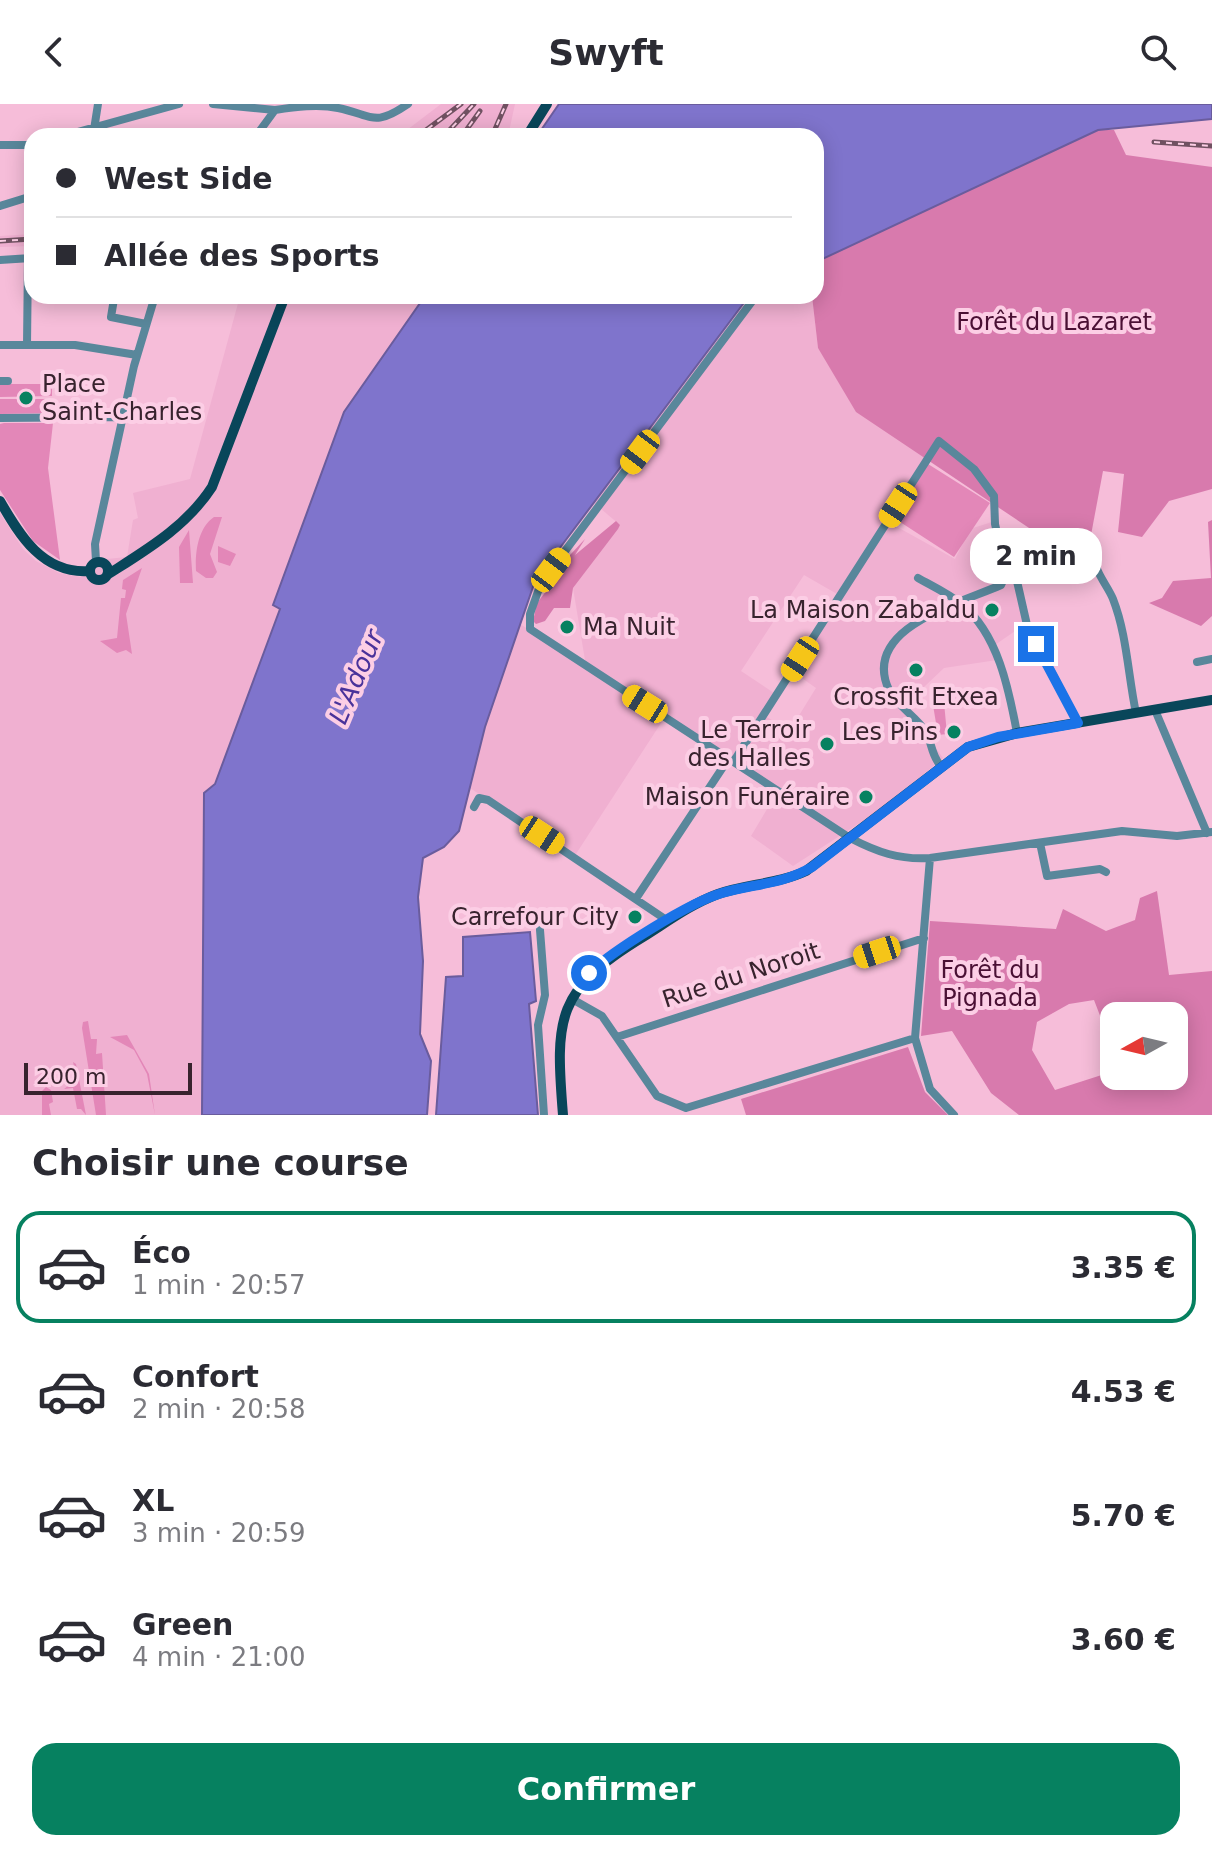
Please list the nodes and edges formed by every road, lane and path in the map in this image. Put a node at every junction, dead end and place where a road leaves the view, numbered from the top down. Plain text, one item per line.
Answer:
1 (98, 104) edge
2 (179, 104) edge
3 (213, 104) edge
4 (408, 104) edge
5 (547, 104) edge
6 (312, 105) edge
7 (275, 110) junction
8 (94, 128) edge
9 (103, 128) edge
10 (262, 128) edge
11 (532, 128) edge
12 (0, 145) edge
13 (24, 145) edge
14 (24, 198) edge
15 (0, 206) edge
16 (24, 258) edge
17 (0, 260) edge
18 (28, 304) edge
19 (113, 304) edge
20 (152, 304) edge
21 (282, 304) edge
22 (750, 304) edge
23 (146, 324) junction
24 (0, 345) edge
25 (27, 345) junction
26 (137, 355) junction
27 (123, 417) junction
28 (0, 418) edge
29 (0, 501) edge
30 (1006, 533) dead end
31 (1095, 552) dead end
32 (93, 566) junction
33 (111, 571) junction
34 (918, 578) dead end
35 (961, 603) junction
36 (1212, 659) edge
37 (1197, 662) dead end
38 (1212, 700) edge
39 (1155, 710) junction
40 (1136, 713) junction
41 (1078, 723) junction
42 (1017, 733) junction
43 (732, 760) junction
44 (940, 765) junction
45 (474, 807) dead end
46 (1210, 833) edge
47 (850, 838) junction
48 (1040, 843) junction
49 (930, 858) junction
50 (1106, 872) dead end
51 (637, 897) junction
52 (668, 921) junction
53 (540, 930) dead end
54 (924, 938) junction
55 (572, 999) junction
56 (617, 1037) junction
57 (915, 1038) junction
58 (544, 1115) edge
59 (563, 1115) edge
60 (954, 1115) edge

1 - 8 street
2 - 9 street
3 - 7 street
4 - 6 street
5 - 11 main road
6 - 7 street
7 - 10 street
12 - 13 street
14 - 15 street
16 - 17 street
18 - 25 street
19 - 23 street
20 - 23 street
21 - 33 main road
22 - 43 street
23 - 26 street
24 - 25 street
25 - 26 street
26 - 27 street
27 - 28 street
27 - 32 street
29 - 32 main road
30 - 41 street
31 - 40 street
32 - 33 main road
32 - 33 main road
34 - 35 street
35 - 42 street
35 - 43 street
35 - 44 street
36 - 37 street
38 - 39 main road
39 - 40 main road
39 - 46 street
40 - 41 main road
41 - 42 main road
42 - 44 main road
43 - 47 street
43 - 51 street
44 - 47 main road
45 - 51 street
46 - 48 street
47 - 49 street
47 - 52 main road
48 - 49 street
48 - 50 street
49 - 54 street
51 - 52 street
52 - 55 main road
53 - 58 street
54 - 56 street, Rue du Noroit
54 - 57 street
55 - 56 street
55 - 59 main road
56 - 57 street
57 - 60 street

